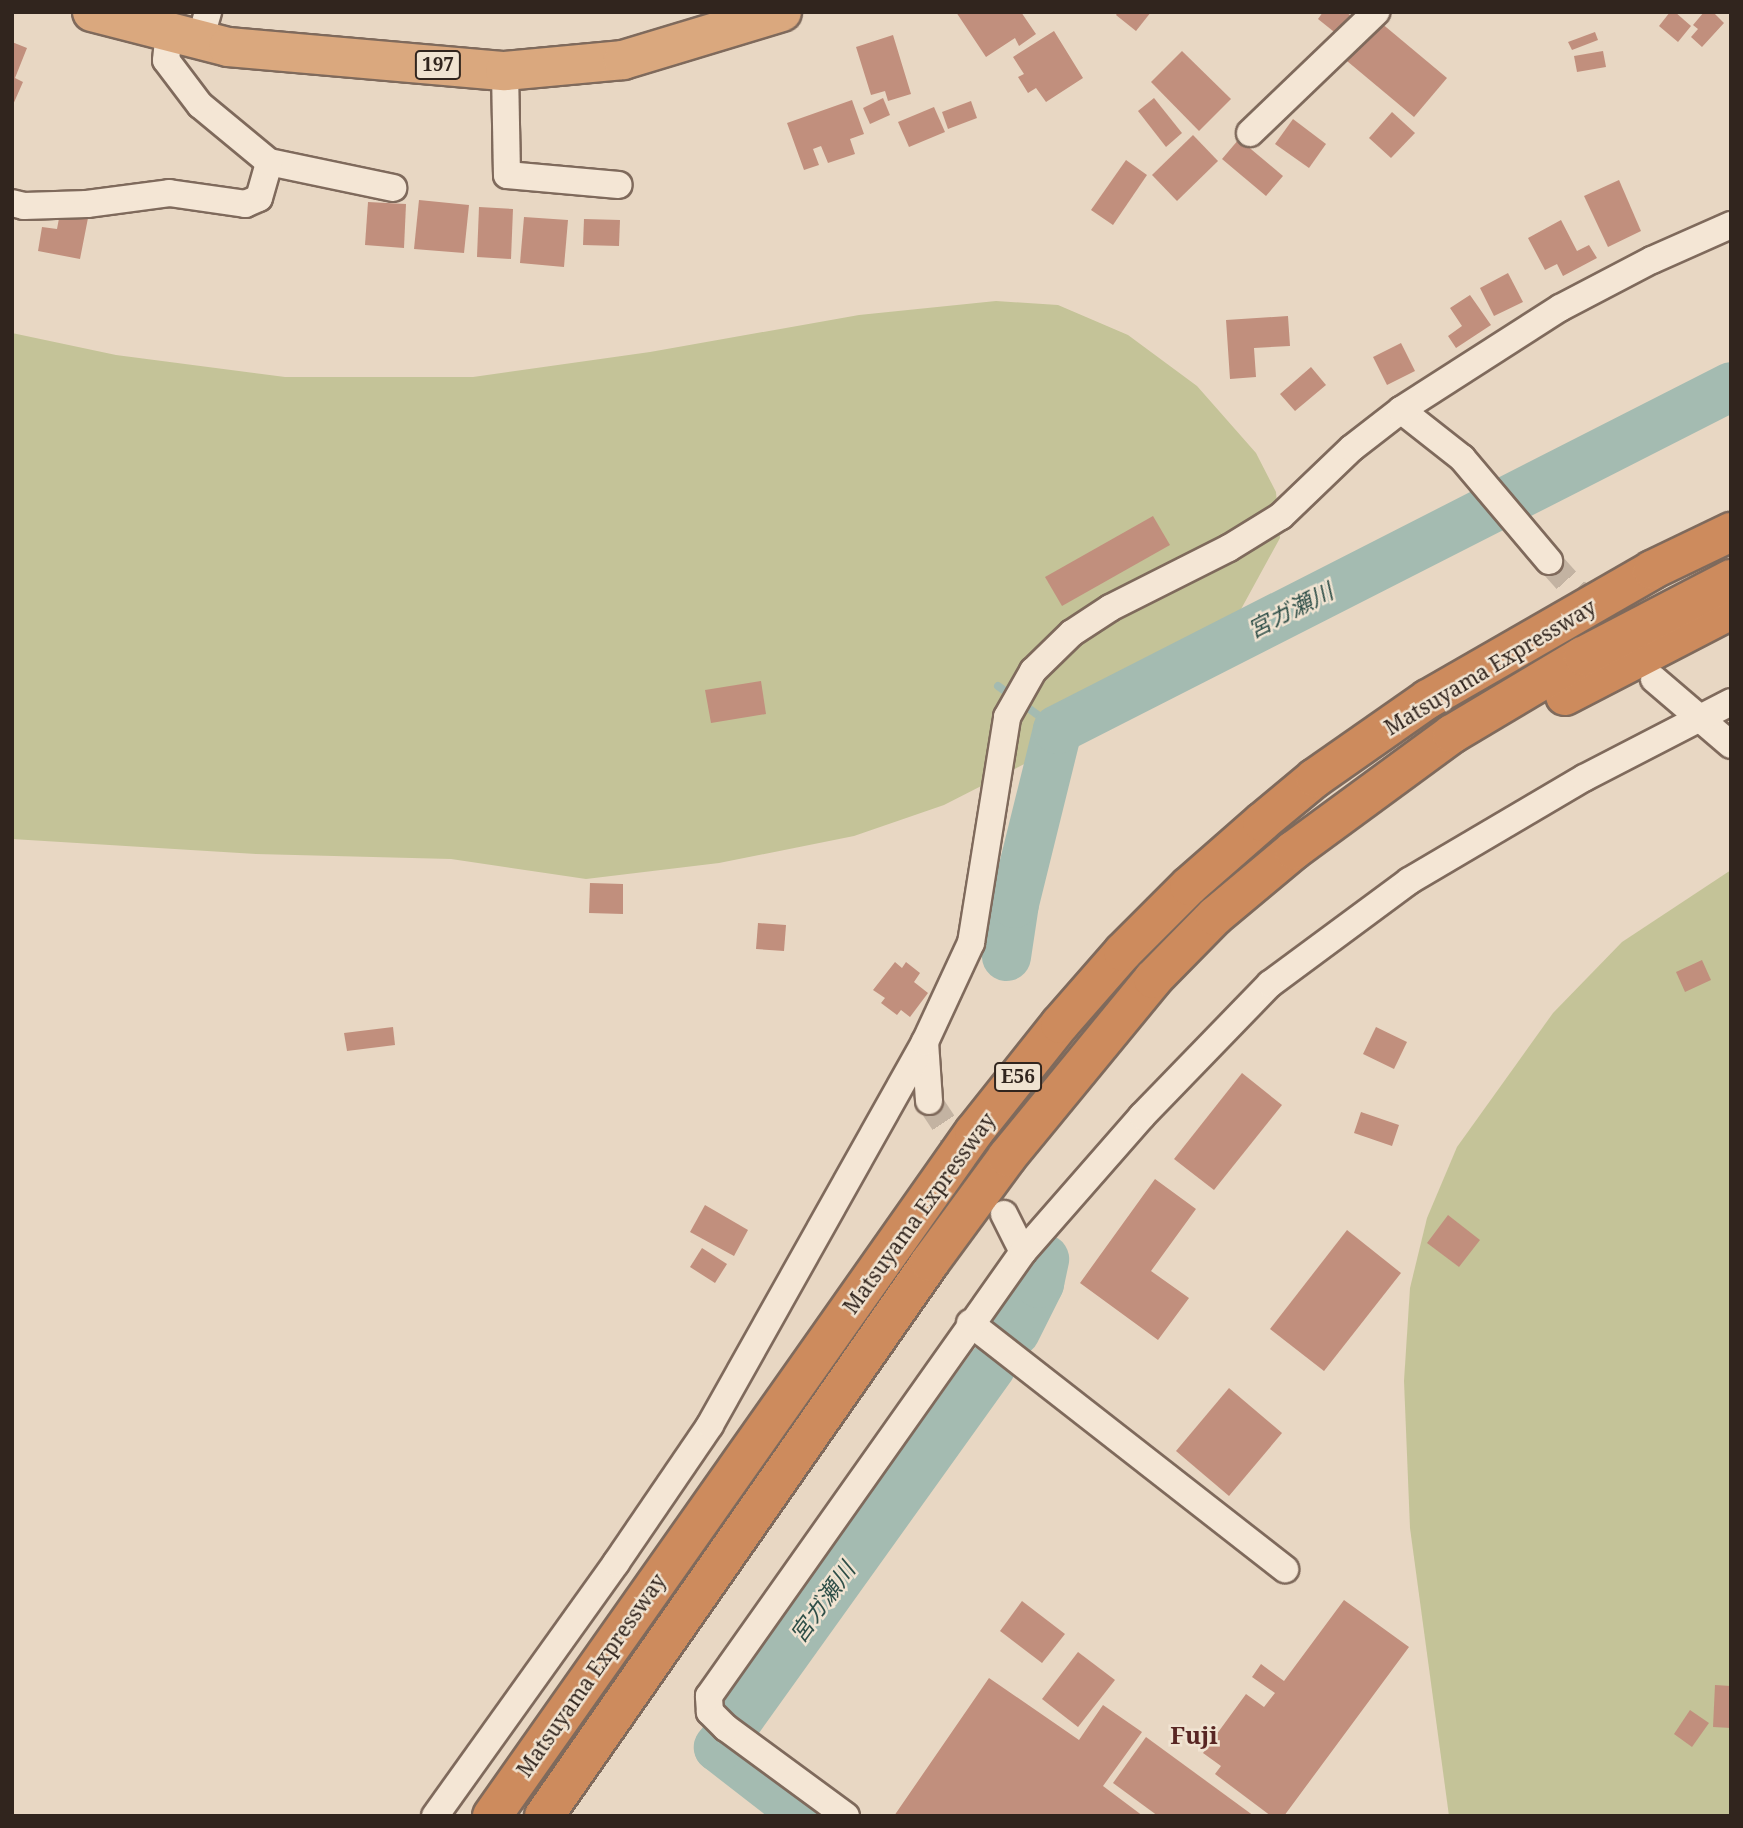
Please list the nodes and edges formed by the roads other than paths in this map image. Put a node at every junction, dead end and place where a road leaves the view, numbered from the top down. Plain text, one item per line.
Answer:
1 (92, 12) edge
2 (782, 12) edge
3 (1376, 12) edge
4 (192, 29) edge
5 (505, 71) junction
6 (1250, 133) dead end
7 (269, 162) junction
8 (619, 185) dead end
9 (393, 188) dead end
10 (12, 204) edge
11 (1731, 225) edge
12 (1401, 410) junction
13 (1731, 510) edge
14 (1731, 532) edge
15 (1549, 561) tunnel mouth
16 (1731, 579) edge
17 (1731, 610) edge
18 (1654, 679) dead end
19 (1428, 699) junction
20 (1731, 702) edge
21 (1698, 716) junction
22 (1731, 746) edge
23 (1344, 811) junction
24 (925, 1042) junction
25 (929, 1101) tunnel mouth
26 (1003, 1214) tunnel mouth
27 (1023, 1252) junction
28 (970, 1323) junction
29 (1285, 1569) dead end
30 (435, 1816) edge
31 (492, 1816) edge
32 (544, 1816) edge
33 (846, 1816) edge

1 - 4 highway, 197
2 - 5 highway, 197
3 - 6 street
4 - 5 highway, 197
4 - 7 street
5 - 8 street
7 - 9 street
7 - 10 street
11 - 12 street
12 - 15 street
12 - 24 street
13 - 19 highway
14 - 19 highway, Matsuyama Expressway / E56
16 - 23 highway, Matsuyama Expressway / E56
17 - 23 highway
18 - 21 street
19 - 31 highway, Matsuyama Expressway / E56
20 - 21 street
21 - 22 street
21 - 27 street
23 - 32 highway, Matsuyama Expressway / E56
24 - 25 street
24 - 30 street
26 - 27 street
27 - 28 street
28 - 29 street
28 - 33 street

